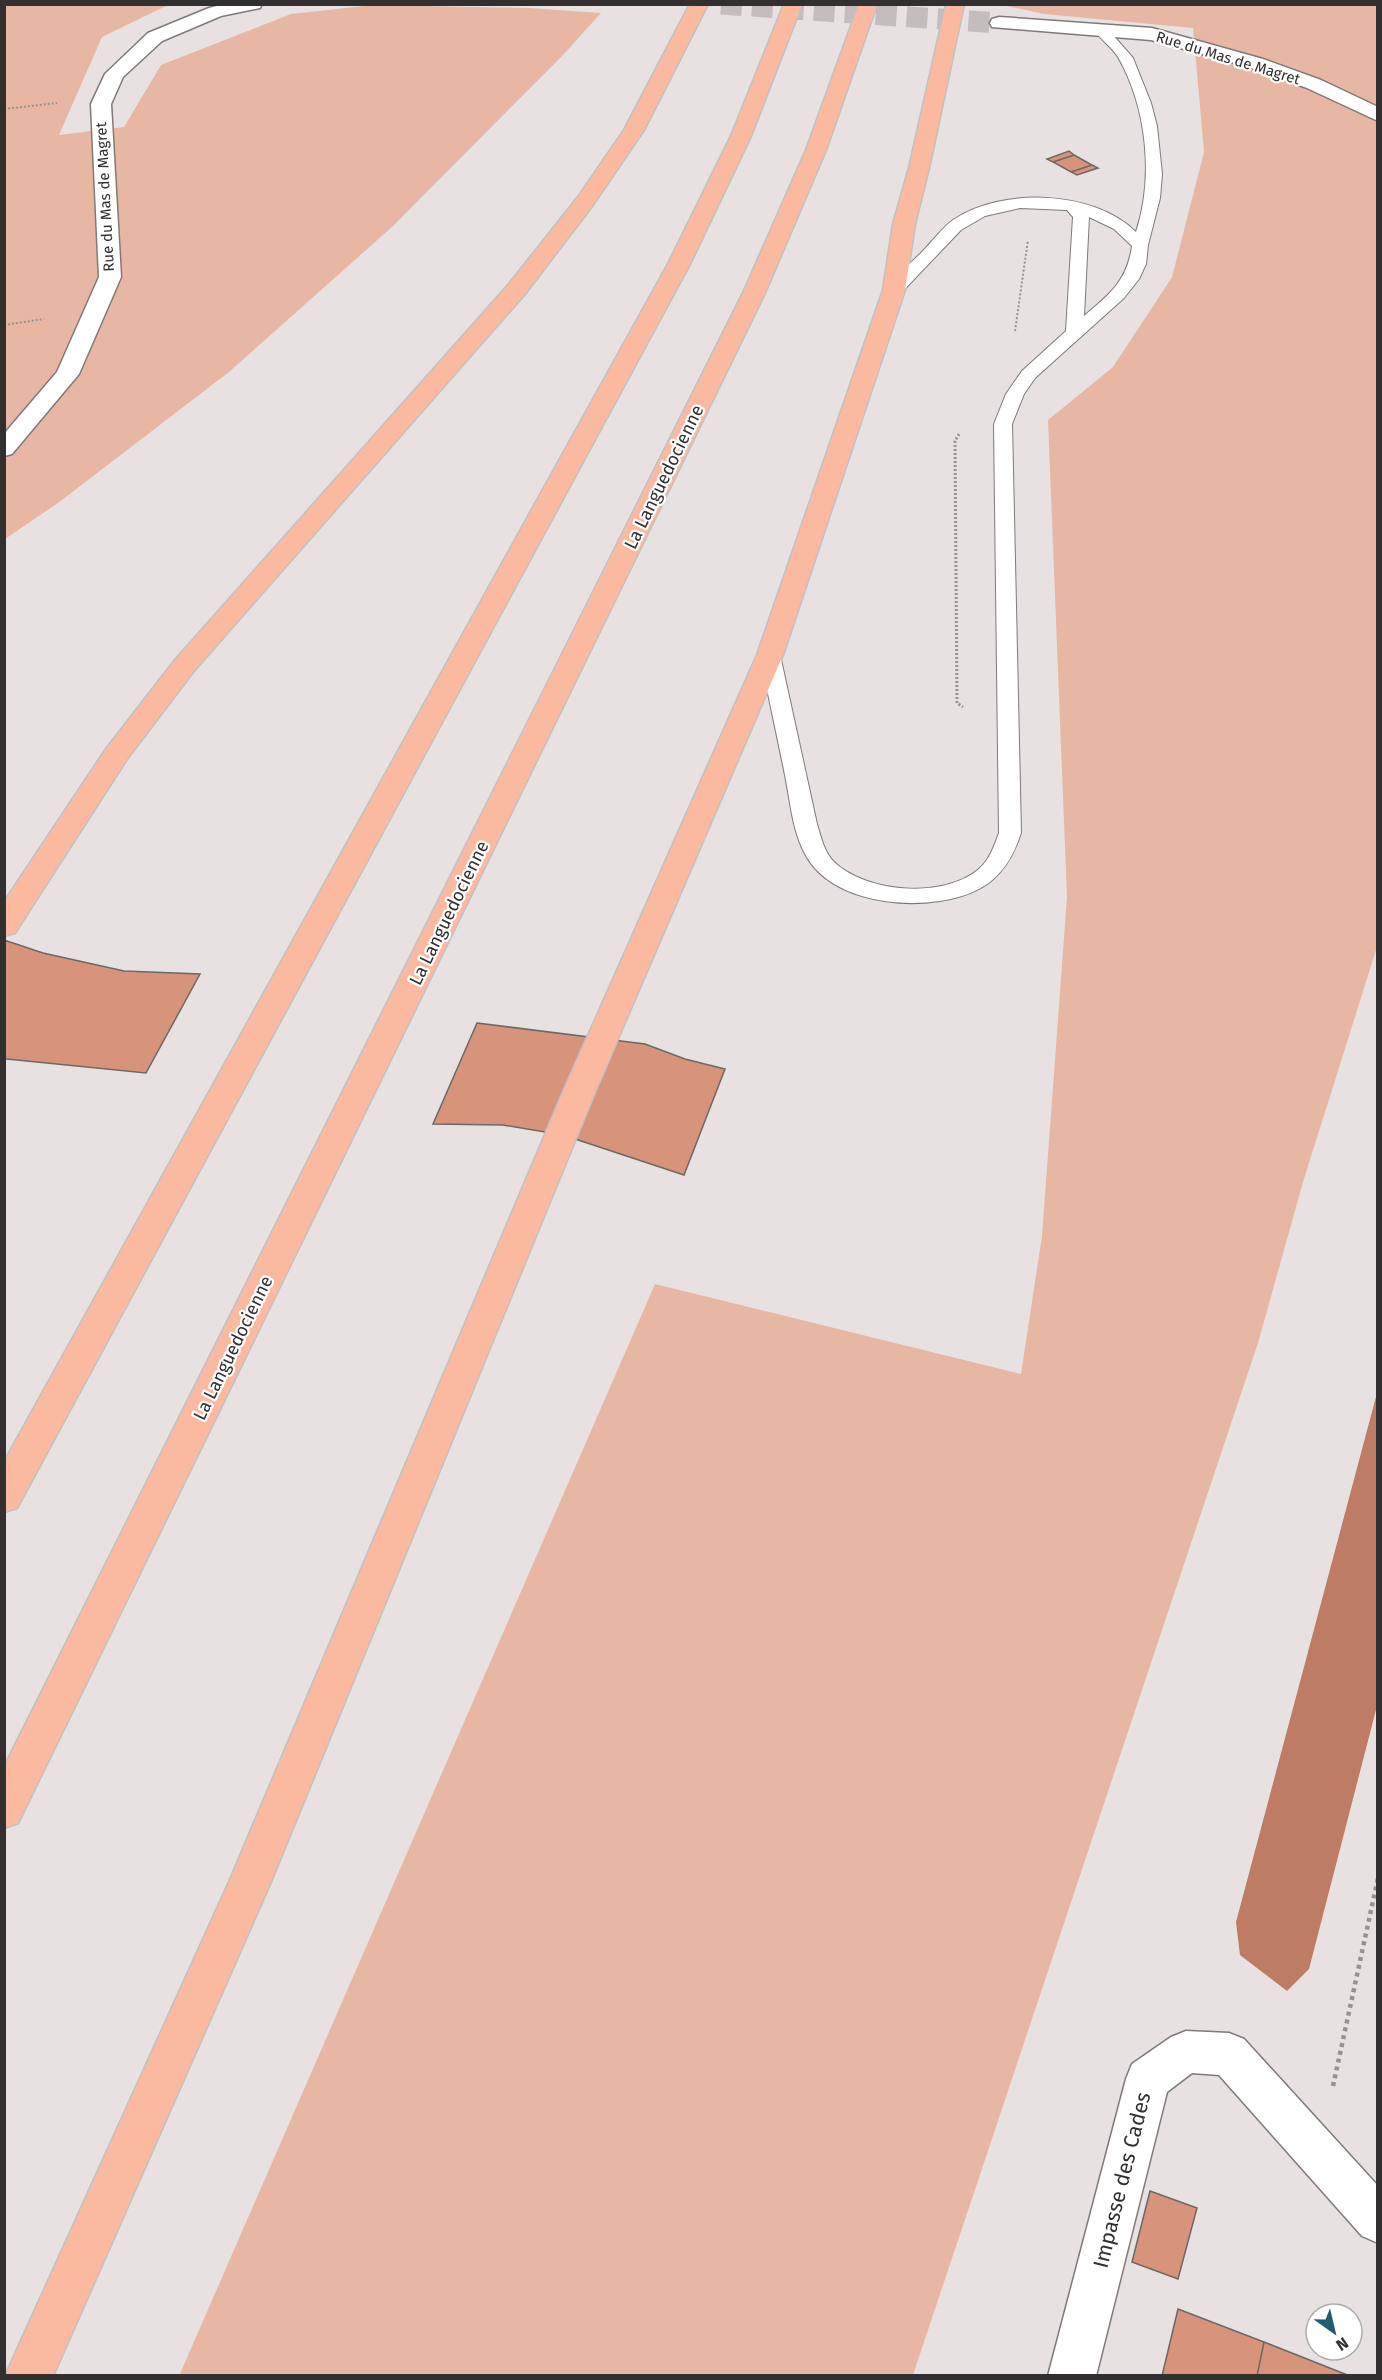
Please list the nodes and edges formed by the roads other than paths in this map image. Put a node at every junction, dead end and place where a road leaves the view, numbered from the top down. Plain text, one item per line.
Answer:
1 (253, 4) edge
2 (699, 4) edge
3 (793, 4) edge
4 (868, 4) edge
5 (955, 4) edge
6 (999, 23) tunnel mouth
7 (1101, 30) junction
8 (1377, 115) edge
9 (1073, 207) junction
10 (1140, 245) junction
11 (894, 290) junction
12 (1075, 331) junction
13 (4, 449) edge
14 (770, 655) junction
15 (4, 926) edge
16 (4, 1497) edge
17 (4, 1810) edge
18 (1377, 2220) edge
19 (29, 2376) edge
20 (1072, 2376) edge

1 - 13 street, Rue du Mas de Magret
2 - 15 highway
3 - 16 highway
4 - 17 highway, La Languedocienne
5 - 11 highway
6 - 7 street, Rue du Mas de Magret
7 - 8 street, Rue du Mas de Magret
7 - 10 lane
9 - 10 lane
9 - 11 lane
9 - 12 lane
10 - 12 lane
11 - 14 highway
12 - 14 lane
14 - 19 highway
18 - 20 street, Impasse des Cades

